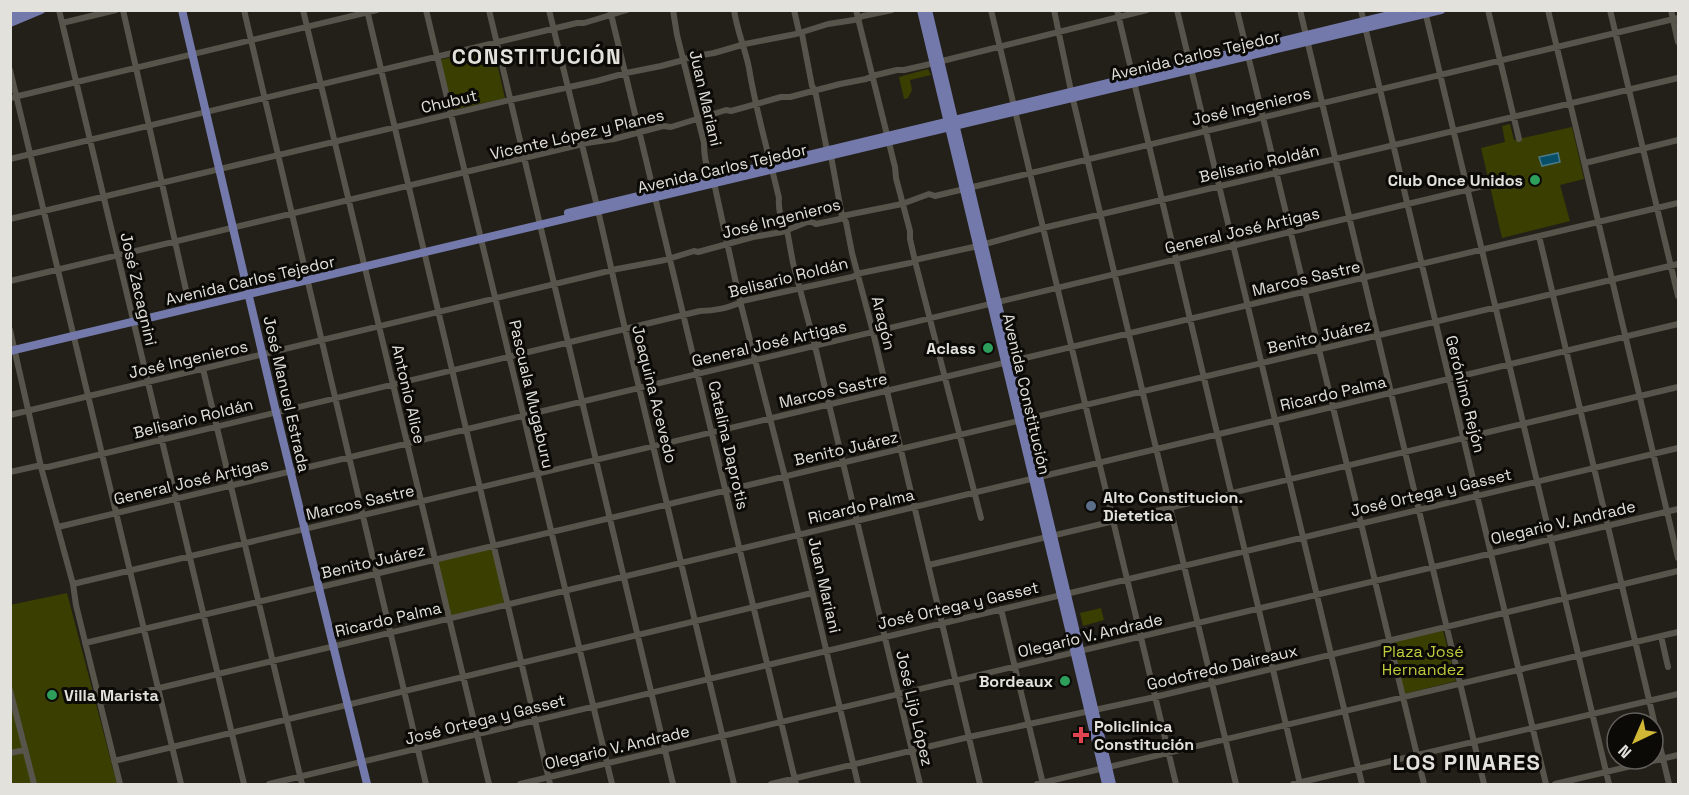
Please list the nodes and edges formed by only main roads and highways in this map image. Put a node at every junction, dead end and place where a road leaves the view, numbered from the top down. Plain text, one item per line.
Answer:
1 (23, 10) edge
2 (41, 10) edge
3 (182, 10) edge
4 (921, 10) edge
5 (927, 10) edge
6 (1410, 10) edge
7 (1441, 10) edge
8 (1426, 12) edge
9 (10, 16) edge
10 (10, 23) edge
11 (1365, 25) junction
12 (937, 62) junction
13 (951, 124) junction
14 (249, 292) junction
15 (13, 348) edge
16 (1105, 768) junction
17 (367, 784) edge
18 (1106, 784) edge
19 (1112, 784) edge

1 - 9 main road
2 - 10 main road
3 - 14 main road, José Manuel Estrada
4 - 12 main road, Avenida Constitución
5 - 12 main road, Avenida Constitución
6 - 11 main road, Avenida Carlos Tejedor
7 - 8 main road, Avenida Carlos Tejedor
8 - 11 main road, Avenida Carlos Tejedor
11 - 13 main road, Avenida Carlos Tejedor
12 - 13 main road, Avenida Constitución
13 - 14 main road, Avenida Carlos Tejedor
13 - 16 main road, Avenida Constitución
14 - 15 main road, Avenida Carlos Tejedor
14 - 17 main road, José Manuel Estrada
16 - 18 main road, Avenida Constitución
16 - 19 main road, Avenida Constitución

